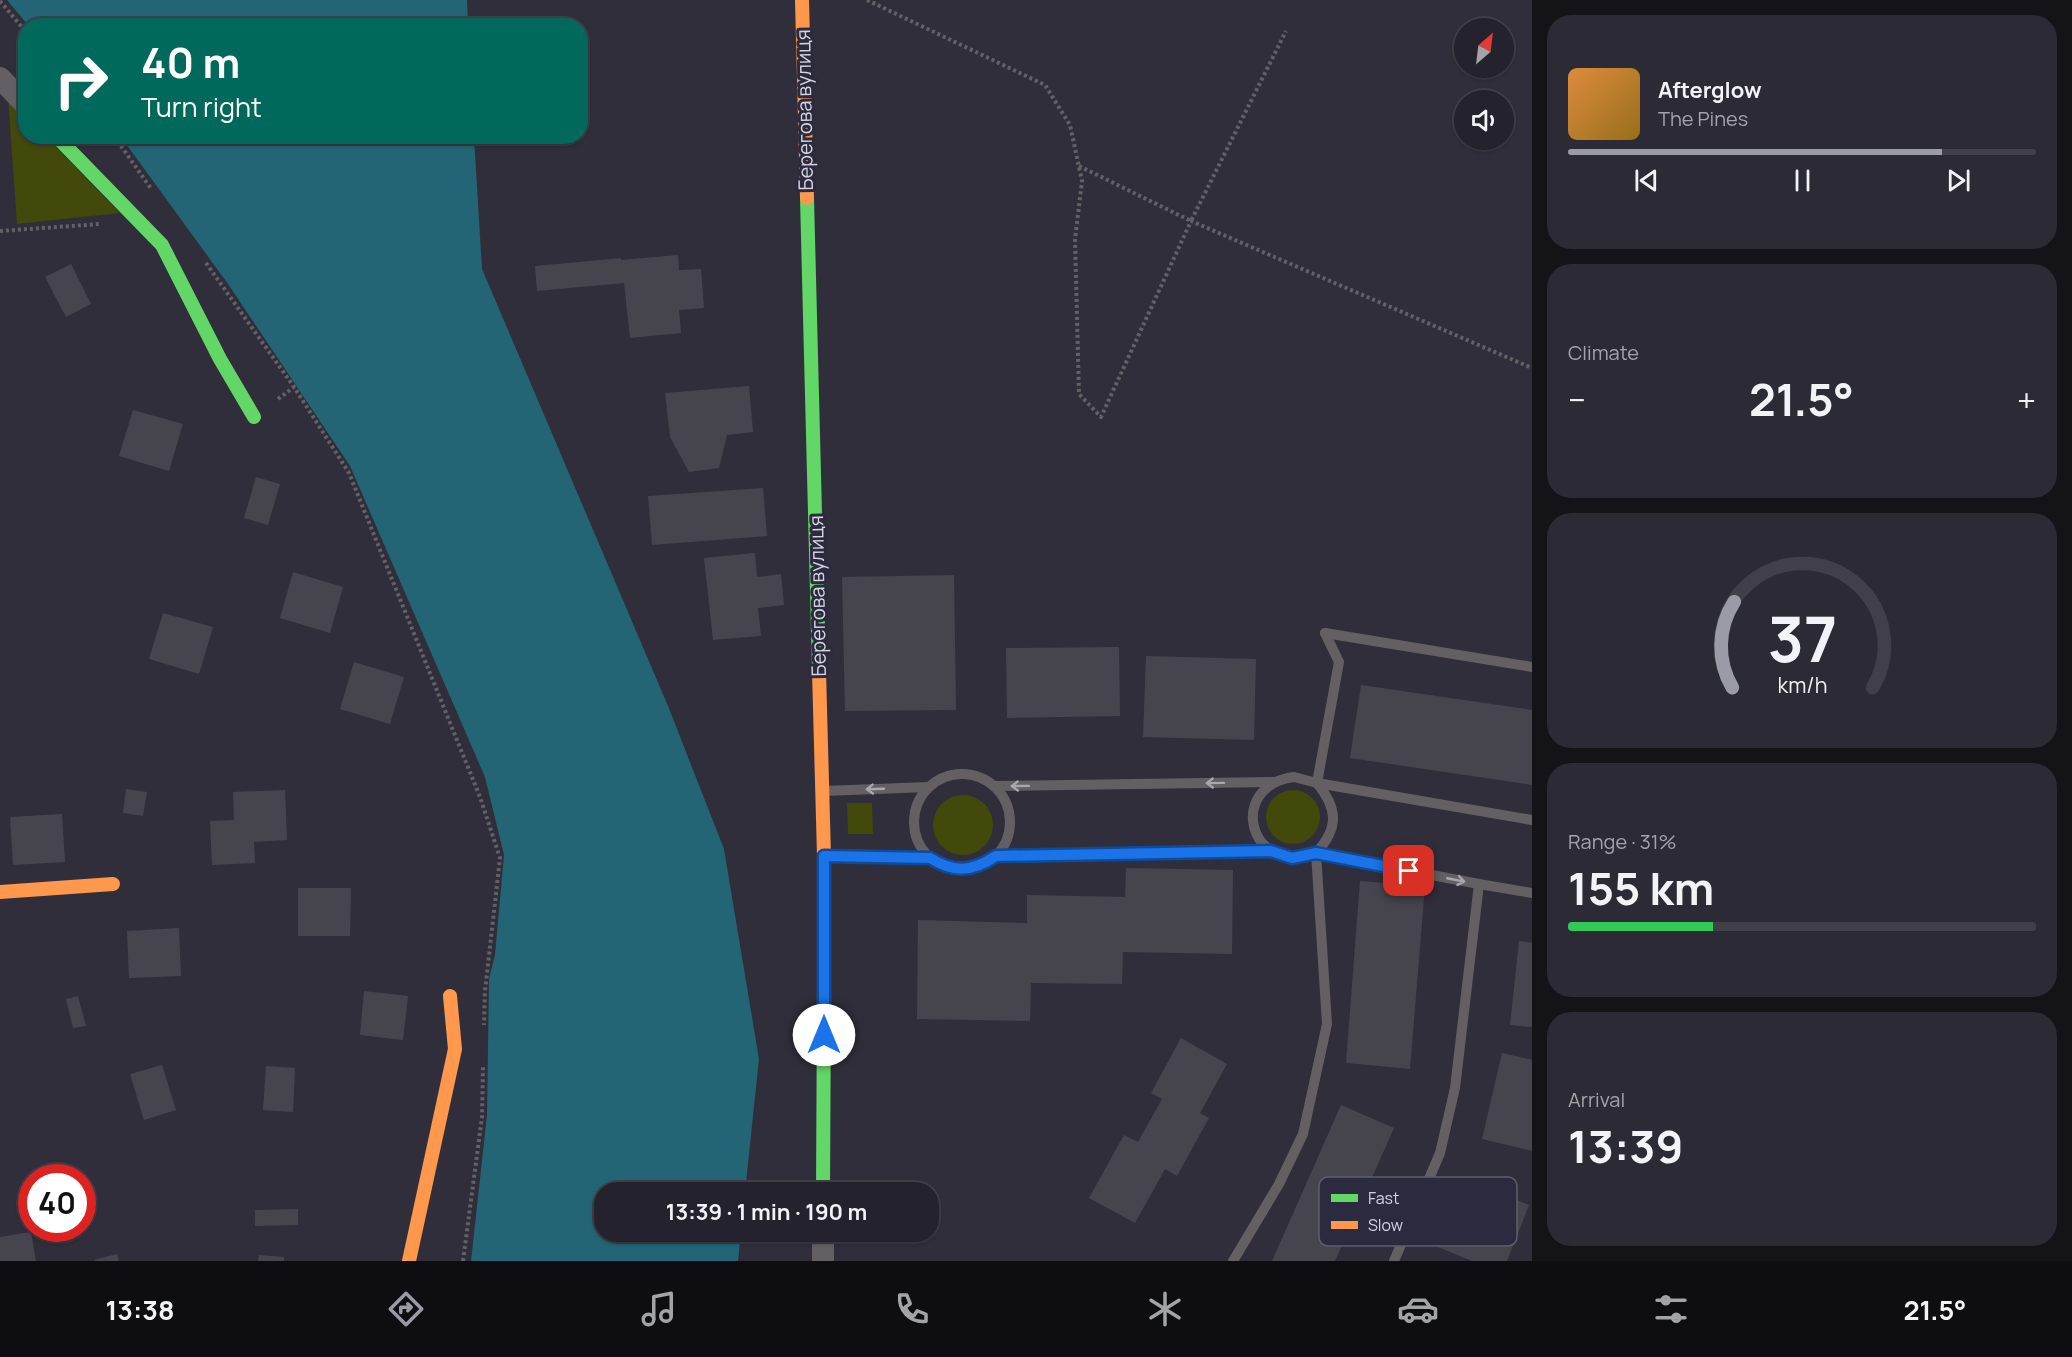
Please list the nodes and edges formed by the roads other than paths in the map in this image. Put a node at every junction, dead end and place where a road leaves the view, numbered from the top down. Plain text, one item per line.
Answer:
1 (802, 0) edge
2 (0, 78) edge
3 (18, 97) edge
4 (64, 144) edge
5 (254, 417) dead end
6 (1532, 667) edge
7 (1274, 782) junction
8 (1317, 783) junction
9 (994, 786) junction
10 (928, 788) junction
11 (821, 791) junction
12 (1532, 820) edge
13 (1271, 851) junction
14 (1316, 853) junction
15 (824, 856) junction
16 (996, 856) junction
17 (930, 858) junction
18 (113, 884) dead end
19 (1479, 884) junction
20 (0, 892) edge
21 (1532, 892) edge
22 (450, 996) dead end
23 (1430, 1177) edge
24 (824, 1182) edge
25 (823, 1242) edge
26 (1400, 1246) edge
27 (409, 1261) edge
28 (823, 1261) edge
29 (1233, 1261) edge
30 (1394, 1261) edge

1 - 11 street, Берегова вулиця
2 - 3 street
4 - 5 street
6 - 8 lane
7 - 8 lane
7 -> 9 lane
7 - 13 lane
8 - 12 lane
8 - 14 lane
9 - 10 lane
9 - 16 lane
10 -> 11 lane
10 - 17 lane
11 - 15 street, Берегова вулиця
13 - 14 lane
13 - 16 lane
14 -> 19 lane
14 - 29 lane
15 - 17 lane
15 - 24 street, Берегова вулиця
16 - 17 lane
18 - 20 street
19 - 21 lane
19 - 23 lane
22 - 27 street
25 - 28 street
26 - 30 lane

